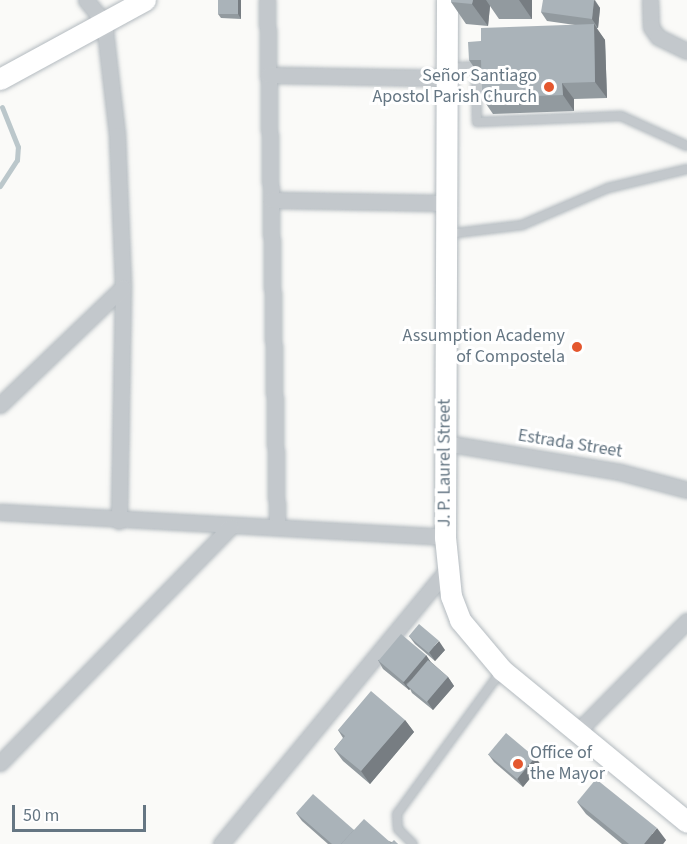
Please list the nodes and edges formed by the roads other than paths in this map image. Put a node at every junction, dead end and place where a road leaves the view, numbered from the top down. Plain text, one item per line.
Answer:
1 (86, 0) edge
2 (145, 0) edge
3 (267, 0) edge
4 (447, 0) edge
5 (650, 0) edge
6 (104, 22) junction
7 (687, 51) edge
8 (448, 73) junction
9 (268, 75) junction
10 (0, 79) edge
11 (687, 146) edge
12 (687, 169) edge
13 (272, 200) junction
14 (448, 203) junction
15 (448, 234) junction
16 (123, 287) junction
17 (0, 405) edge
18 (445, 443) junction
19 (687, 490) edge
20 (0, 512) edge
21 (119, 521) junction
22 (231, 526) junction
23 (277, 526) junction
24 (445, 537) junction
25 (447, 570) junction
26 (687, 621) edge
27 (502, 670) junction
28 (575, 734) junction
29 (0, 763) edge
30 (687, 822) edge
31 (221, 844) edge
32 (413, 844) edge

1 - 6 street
2 - 6 street
3 - 9 street
4 - 8 street, J. P. Laurel Street
5 - 7 street
6 - 10 street
6 - 16 street
8 - 9 street
8 - 11 lane
8 - 14 street, J. P. Laurel Street
9 - 13 street
12 - 15 lane
13 - 14 street
13 - 23 street
14 - 15 street, J. P. Laurel Street
15 - 18 street, J. P. Laurel Street
16 - 17 street
16 - 21 street
18 - 19 street, Estrada Street
18 - 24 street, J. P. Laurel Street
20 - 21 street
21 - 22 street
22 - 23 street
22 - 29 street
23 - 24 street
24 - 25 street, J. P. Laurel Street
25 - 27 street, J. P. Laurel Street
25 - 31 street
26 - 28 street
27 - 28 street, J. P. Laurel Street
27 - 32 lane
28 - 30 street, J. P. Laurel Street

